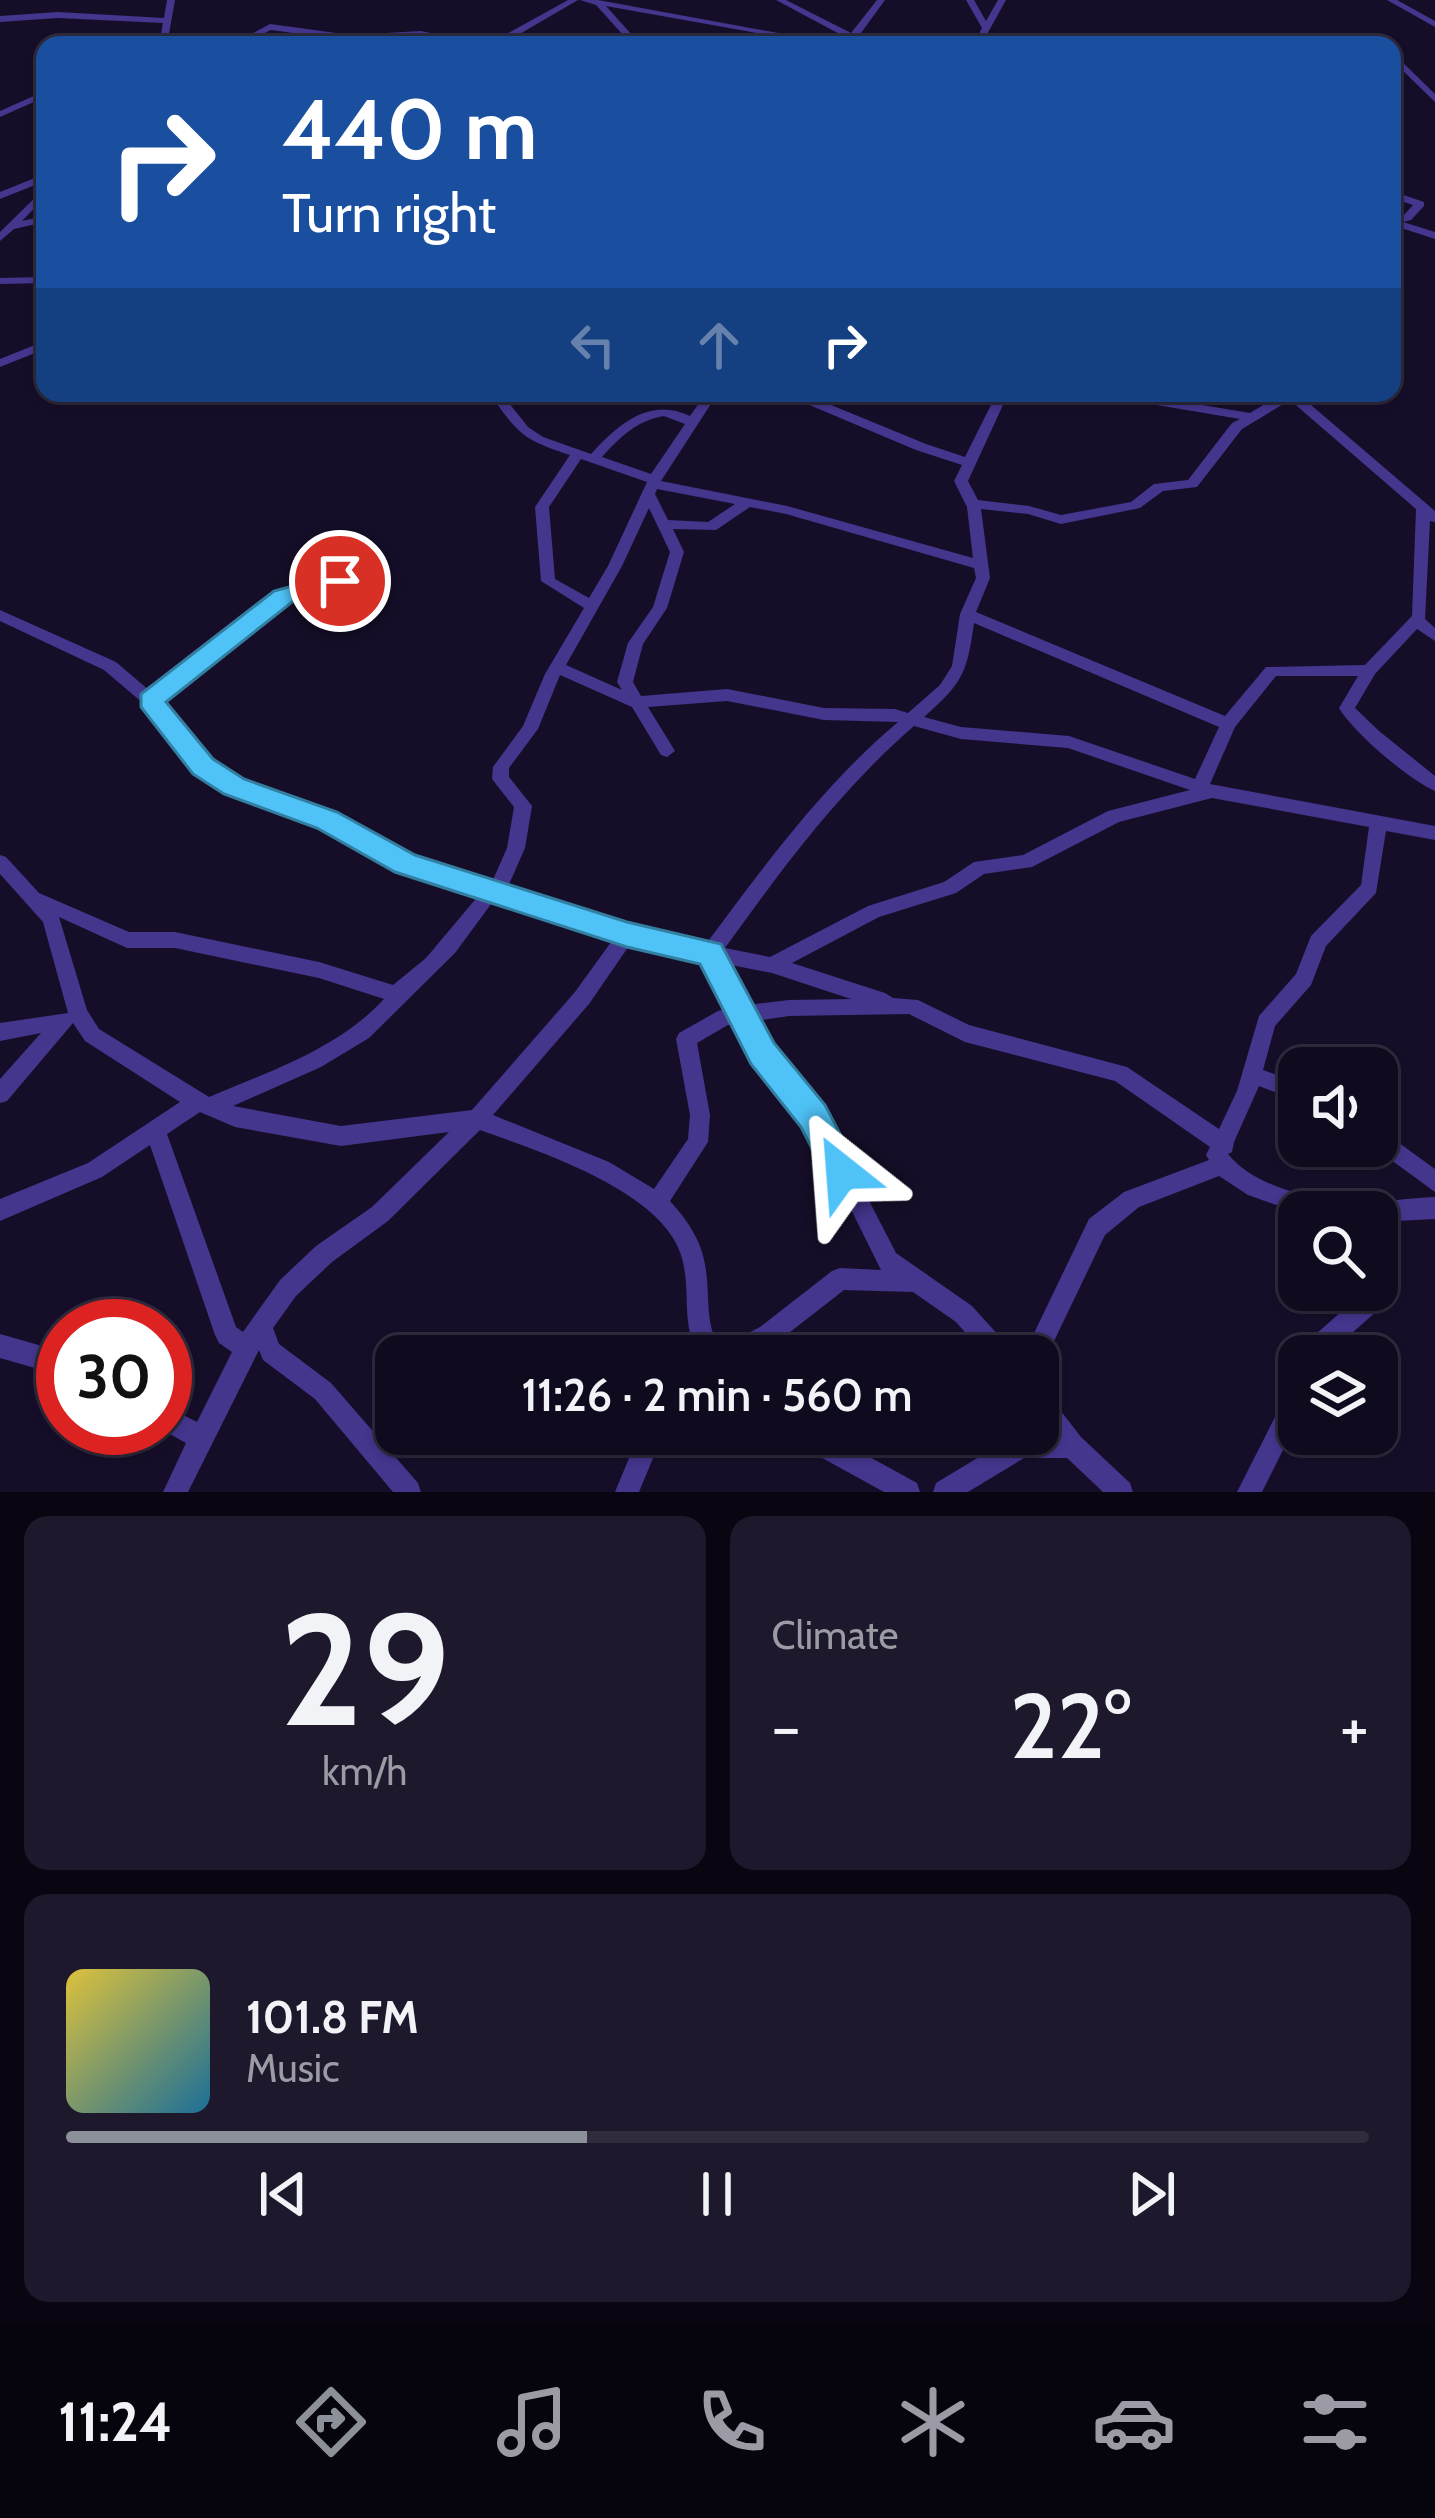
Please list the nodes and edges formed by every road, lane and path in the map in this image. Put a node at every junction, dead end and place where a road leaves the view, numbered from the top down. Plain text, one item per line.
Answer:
1 (171, 0) edge
2 (574, 0) edge
3 (584, 0) edge
4 (781, 0) edge
5 (881, 0) edge
6 (970, 0) edge
7 (1002, 0) edge
8 (1391, 0) edge
9 (599, 4) junction
10 (629, 5) edge
11 (550, 14) junction
12 (648, 14) junction
13 (0, 18) edge
14 (613, 18) junction
15 (166, 21) junction
16 (1435, 24) edge
17 (986, 27) junction
18 (0, 30) edge
19 (404, 34) joint
20 (165, 36) edge
21 (253, 36) edge
22 (336, 36) edge
23 (378, 36) edge
24 (416, 36) edge
25 (507, 36) edge
26 (629, 36) edge
27 (783, 36) edge
28 (851, 36) edge
29 (854, 36) edge
30 (982, 36) edge
31 (1401, 64) edge
32 (5, 96) dead end
33 (36, 98) edge
34 (1435, 98) edge
35 (29, 102) junction
36 (36, 104) edge
37 (0, 114) edge
38 (36, 181) edge
39 (0, 196) edge
40 (1401, 197) edge
41 (36, 200) edge
42 (1401, 219) edge
43 (36, 222) edge
44 (1401, 224) edge
45 (6, 230) edge
46 (1435, 236) edge
47 (36, 280) edge
48 (0, 281) edge
49 (36, 349) edge
50 (0, 363) edge
51 (502, 402) edge
52 (705, 402) edge
53 (812, 402) edge
54 (994, 402) edge
55 (1162, 402) edge
56 (1276, 402) edge
57 (1299, 402) edge
58 (1250, 417) junction
59 (691, 422) junction
60 (585, 457) junction
61 (967, 462) junction
62 (653, 487) junction
63 (748, 501) junction
64 (972, 503) junction
65 (1429, 514) edge
66 (661, 524) junction
67 (982, 565) junction
68 (340, 581) dead end
69 (589, 604) junction
70 (968, 614) junction
71 (0, 615) edge
72 (1416, 620) junction
73 (1435, 636) edge
74 (559, 668) junction
75 (1369, 670) junction
76 (150, 700) junction
77 (634, 702) junction
78 (910, 720) junction
79 (1228, 724) junction
80 (668, 751) dead end
81 (1435, 784) edge
82 (1208, 789) junction
83 (1378, 821) junction
84 (1435, 833) edge
85 (0, 862) edge
86 (494, 890) junction
87 (40, 900) junction
88 (627, 934) junction
89 (710, 953) junction
90 (772, 964) junction
91 (403, 992) junction
92 (891, 1003) junction
93 (745, 1016) junction
94 (72, 1018) junction
95 (0, 1031) edge
96 (1253, 1075) junction
97 (1278, 1084) edge
98 (0, 1094) edge
99 (204, 1105) junction
100 (477, 1120) junction
101 (156, 1132) junction
102 (1398, 1153) edge
103 (1223, 1155) junction
104 (1435, 1182) edge
105 (656, 1204) junction
106 (1435, 1208) edge
107 (0, 1210) edge
108 (911, 1282) junction
109 (1359, 1311) edge
110 (260, 1326) junction
111 (702, 1335) edge
112 (768, 1335) edge
113 (983, 1335) edge
114 (1045, 1335) edge
115 (1332, 1335) edge
116 (0, 1346) edge
117 (246, 1348) junction
118 (36, 1356) edge
119 (1059, 1428) edge
120 (192, 1433) edge
121 (1278, 1436) edge
122 (201, 1438) junction
123 (1072, 1446) junction
124 (642, 1455) edge
125 (842, 1455) edge
126 (175, 1492) edge
127 (410, 1492) edge
128 (627, 1492) edge
129 (908, 1492) edge
130 (945, 1492) edge
131 (1121, 1492) edge
132 (1250, 1492) edge

1 - 15 street
2 - 11 street
3 - 9 street
4 - 28 street
5 - 29 street
6 - 17 street
7 - 17 street
8 - 16 street
9 - 10 street
9 - 14 street
10 - 12 street
11 - 14 street
11 - 25 street
12 - 14 street
12 - 27 street
13 - 15 street
13 - 18 street
14 - 26 street
15 - 20 street
17 - 30 street
19 - 23 street
19 - 24 street
21 - 22 street
31 - 34 street
32 - 35 street
33 - 35 street
35 - 36 street
35 - 37 street
38 - 39 street
40 - 42 street
41 - 45 street
43 - 45 street
44 - 46 street
47 - 48 street
49 - 50 street
51 - 60 street
52 - 59 street
53 - 61 street
54 - 61 street
55 - 58 street
56 - 58 street
57 - 65 street
58 - 64 street
59 - 60 street
59 - 62 street
60 - 62 street
60 - 69 street
61 - 64 street
62 - 63 street
62 - 66 street
62 - 69 street
63 - 66 street
63 - 67 street
64 - 67 street
65 - 72 street
66 - 77 street
67 - 70 street
68 - 76 street
69 - 74 street
70 - 78 street
70 - 79 street
71 - 76 street
72 - 73 street
72 - 75 street
74 - 77 street
74 - 86 street
75 - 79 street
75 - 81 street
76 - 86 street
77 - 78 street
77 - 80 street
78 - 82 street
78 - 89 street
79 - 82 street
82 - 83 street
82 - 90 street
83 - 84 street
83 - 96 street
85 - 87 street
86 - 88 street
86 - 91 street
87 - 91 street
87 - 94 street
88 - 89 street
88 - 100 street
89 - 90 street
89 - 93 street
90 - 92 street
91 - 99 street
92 - 93 street
92 - 103 street
93 - 105 street
93 - 108 street
94 - 95 street
94 - 98 street
94 - 99 street
96 - 97 street
96 - 103 street
99 - 100 street
99 - 101 street
100 - 105 street
100 - 110 street
101 - 107 street
101 - 117 street
102 - 104 street
103 - 106 street
103 - 114 street
105 - 111 street
108 - 112 street
108 - 113 street
109 - 115 street
110 - 117 street
110 - 127 street
116 - 118 street
117 - 122 street
119 - 123 street
120 - 122 street
121 - 132 street
122 - 126 street
123 - 130 street
123 - 131 street
124 - 128 street
125 - 129 street

